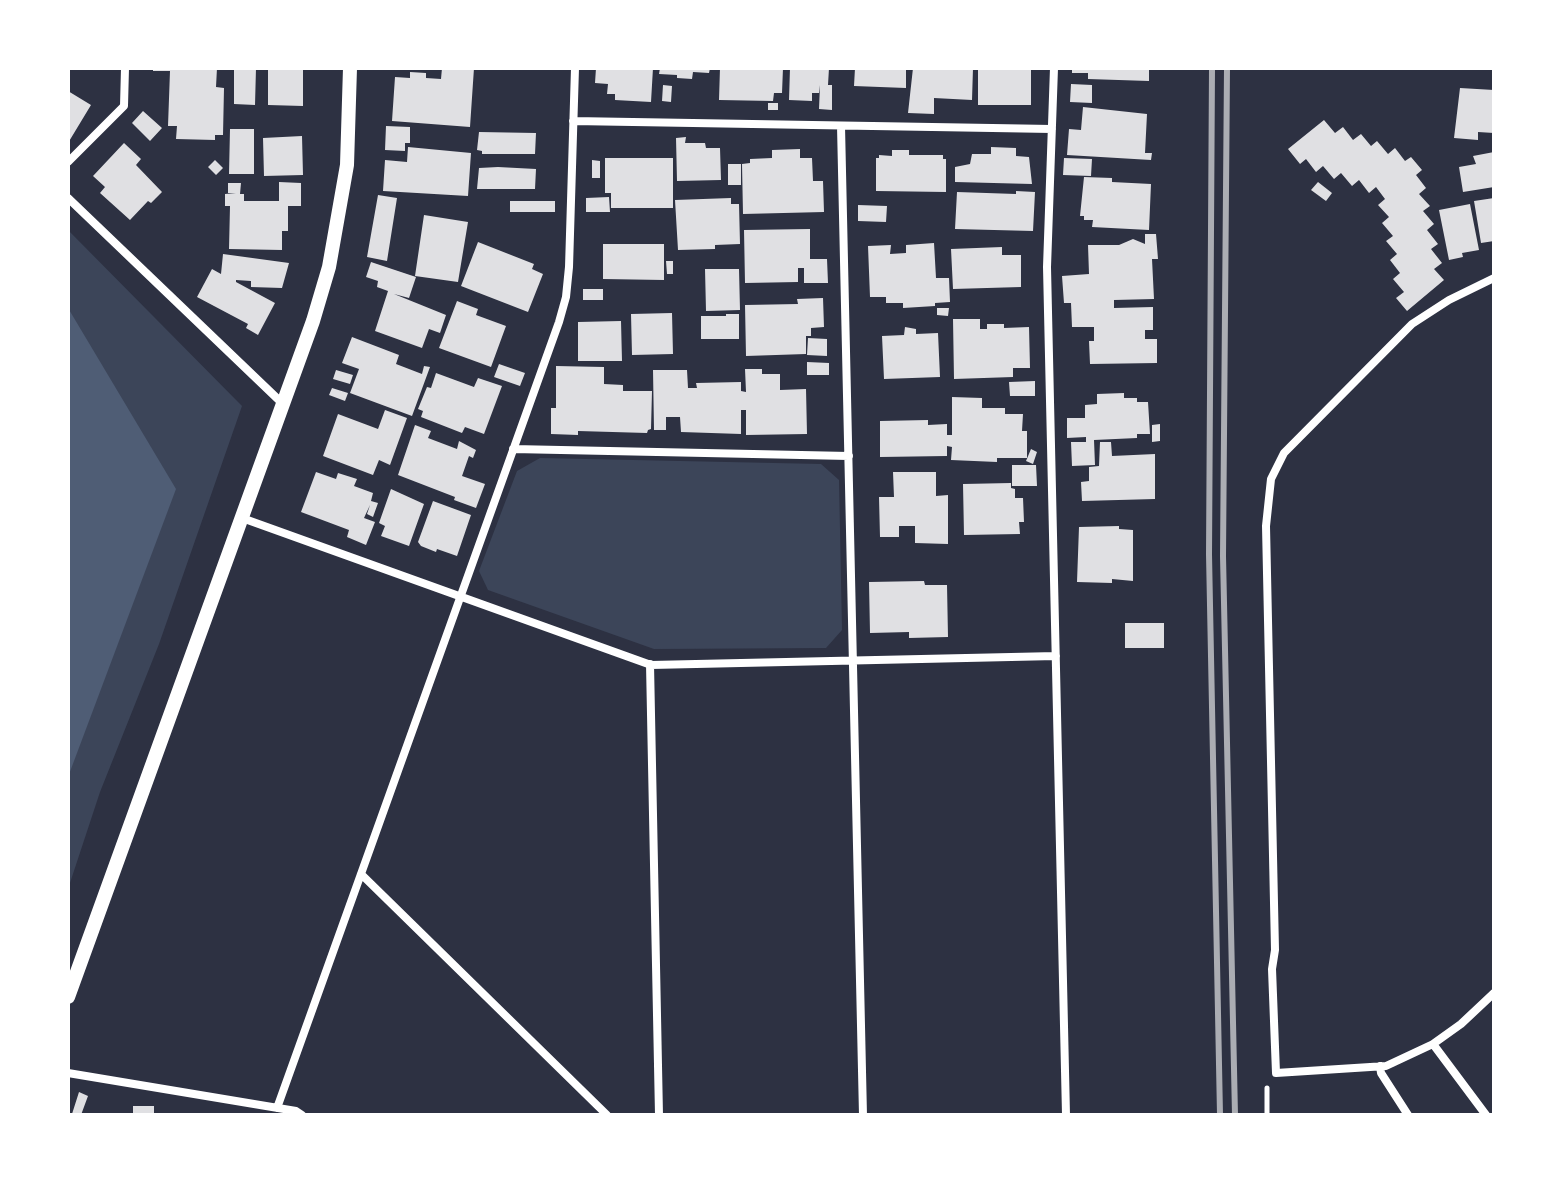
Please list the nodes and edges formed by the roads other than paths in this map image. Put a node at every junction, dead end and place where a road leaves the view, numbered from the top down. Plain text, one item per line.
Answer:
1 (125, 68) edge
2 (350, 68) edge
3 (575, 68) edge
4 (1054, 68) edge
5 (573, 121) junction
6 (841, 126) junction
7 (1052, 129) junction
8 (68, 162) edge
9 (68, 198) edge
10 (1494, 278) edge
11 (283, 404) junction
12 (513, 449) junction
13 (849, 456) junction
14 (242, 518) junction
15 (461, 597) junction
16 (1056, 656) junction
17 (854, 661) junction
18 (650, 664) junction
19 (361, 874) junction
20 (1494, 993) edge
21 (68, 997) edge
22 (1433, 1044) junction
23 (1380, 1066) junction
24 (68, 1073) edge
25 (277, 1108) junction
26 (302, 1115) edge
27 (607, 1115) edge
28 (659, 1115) edge
29 (863, 1115) edge
30 (1066, 1115) edge
31 (1408, 1115) edge
32 (1486, 1115) edge

1 - 8 street
2 - 11 street
3 - 5 street
4 - 7 street
5 - 6 street
5 - 12 street
6 - 7 street
6 - 13 street
7 - 16 street
9 - 11 street
10 - 23 street
11 - 14 street
12 - 13 street
12 - 15 street
13 - 17 street
14 - 15 street
14 - 21 street
15 - 18 street
15 - 19 street
16 - 17 street
16 - 30 street
17 - 18 street
17 - 29 street
18 - 28 street
19 - 25 street
19 - 27 street
20 - 22 street
22 - 23 street
22 - 32 street
23 - 31 street
24 - 25 street
25 - 26 street

